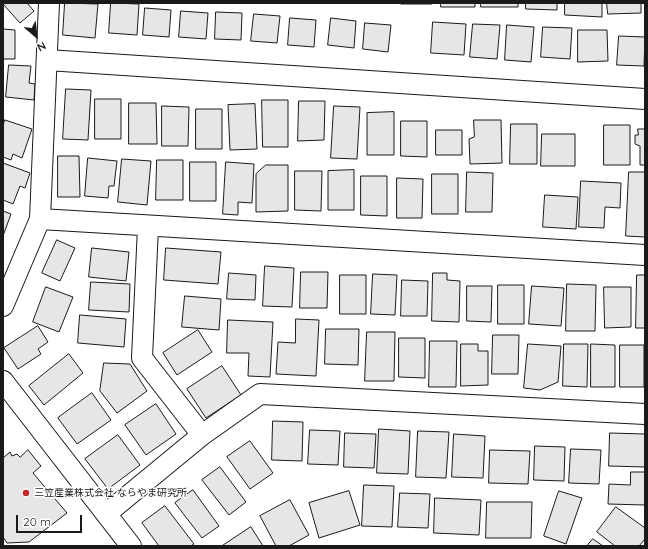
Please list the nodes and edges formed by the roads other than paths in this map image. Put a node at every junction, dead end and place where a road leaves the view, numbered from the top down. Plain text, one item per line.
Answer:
1 (50, 3) edge
2 (47, 60) junction
3 (645, 99) edge
4 (40, 219) junction
5 (148, 226) junction
6 (645, 254) edge
7 (3, 306) edge
8 (3, 381) edge
9 (645, 414) edge
10 (202, 435) junction
11 (106, 514) junction
12 (131, 546) edge

1 - 2 street
2 - 3 street
2 - 4 street
4 - 5 street
4 - 7 street
5 - 6 street
5 - 10 street
8 - 11 street
9 - 10 street
10 - 11 street
11 - 12 street

